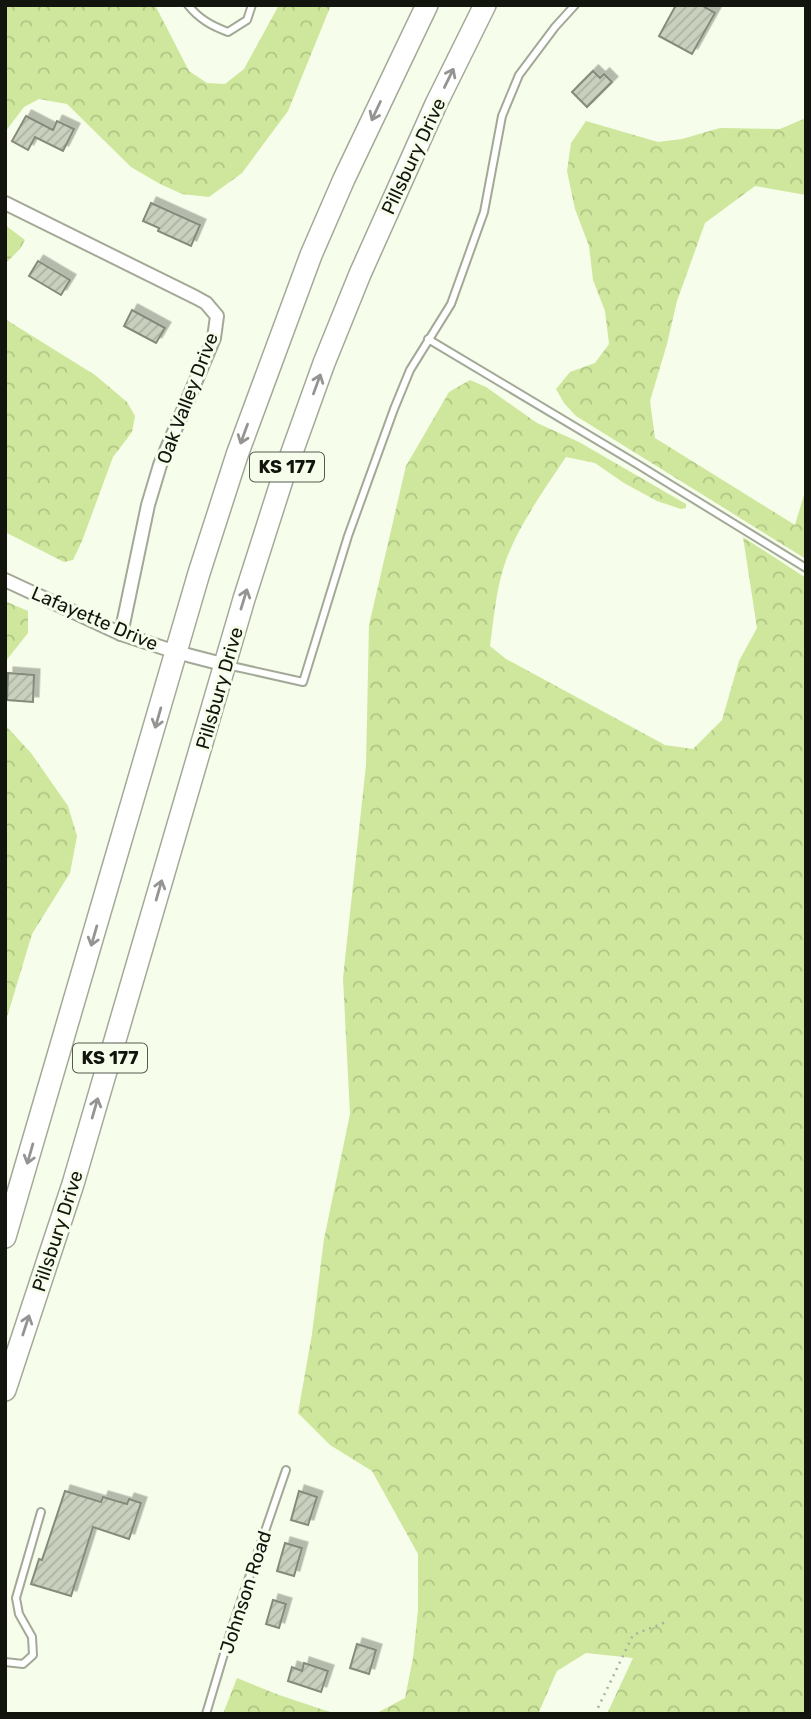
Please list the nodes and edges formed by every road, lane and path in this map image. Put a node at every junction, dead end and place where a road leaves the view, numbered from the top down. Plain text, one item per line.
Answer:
1 (188, 5) edge
2 (252, 5) edge
3 (427, 5) edge
4 (485, 5) edge
5 (575, 5) edge
6 (5, 202) edge
7 (428, 339) junction
8 (806, 568) edge
9 (5, 580) edge
10 (121, 634) junction
11 (176, 652) junction
12 (226, 665) junction
13 (5, 1237) edge
14 (5, 1390) edge
15 (286, 1470) dead end
16 (41, 1512) dead end
17 (666, 1622) dead end
18 (5, 1662) edge
19 (206, 1714) edge
20 (595, 1714) edge

1 - 2 lane
3 -> 11 highway, KS 177
12 -> 4 highway, Pillsbury Drive / KS 177
5 - 7 lane
6 - 10 street, Oak Valley Drive
7 - 8 lane
7 - 12 lane
9 - 10 street, Lafayette Drive
10 - 11 street, Lafayette Drive
11 - 12 street, Lafayette Drive
11 -> 13 highway, KS 177
14 -> 12 highway, Pillsbury Drive / KS 177
15 - 19 lane, Johnson Road
16 - 18 lane
17 - 20 path

